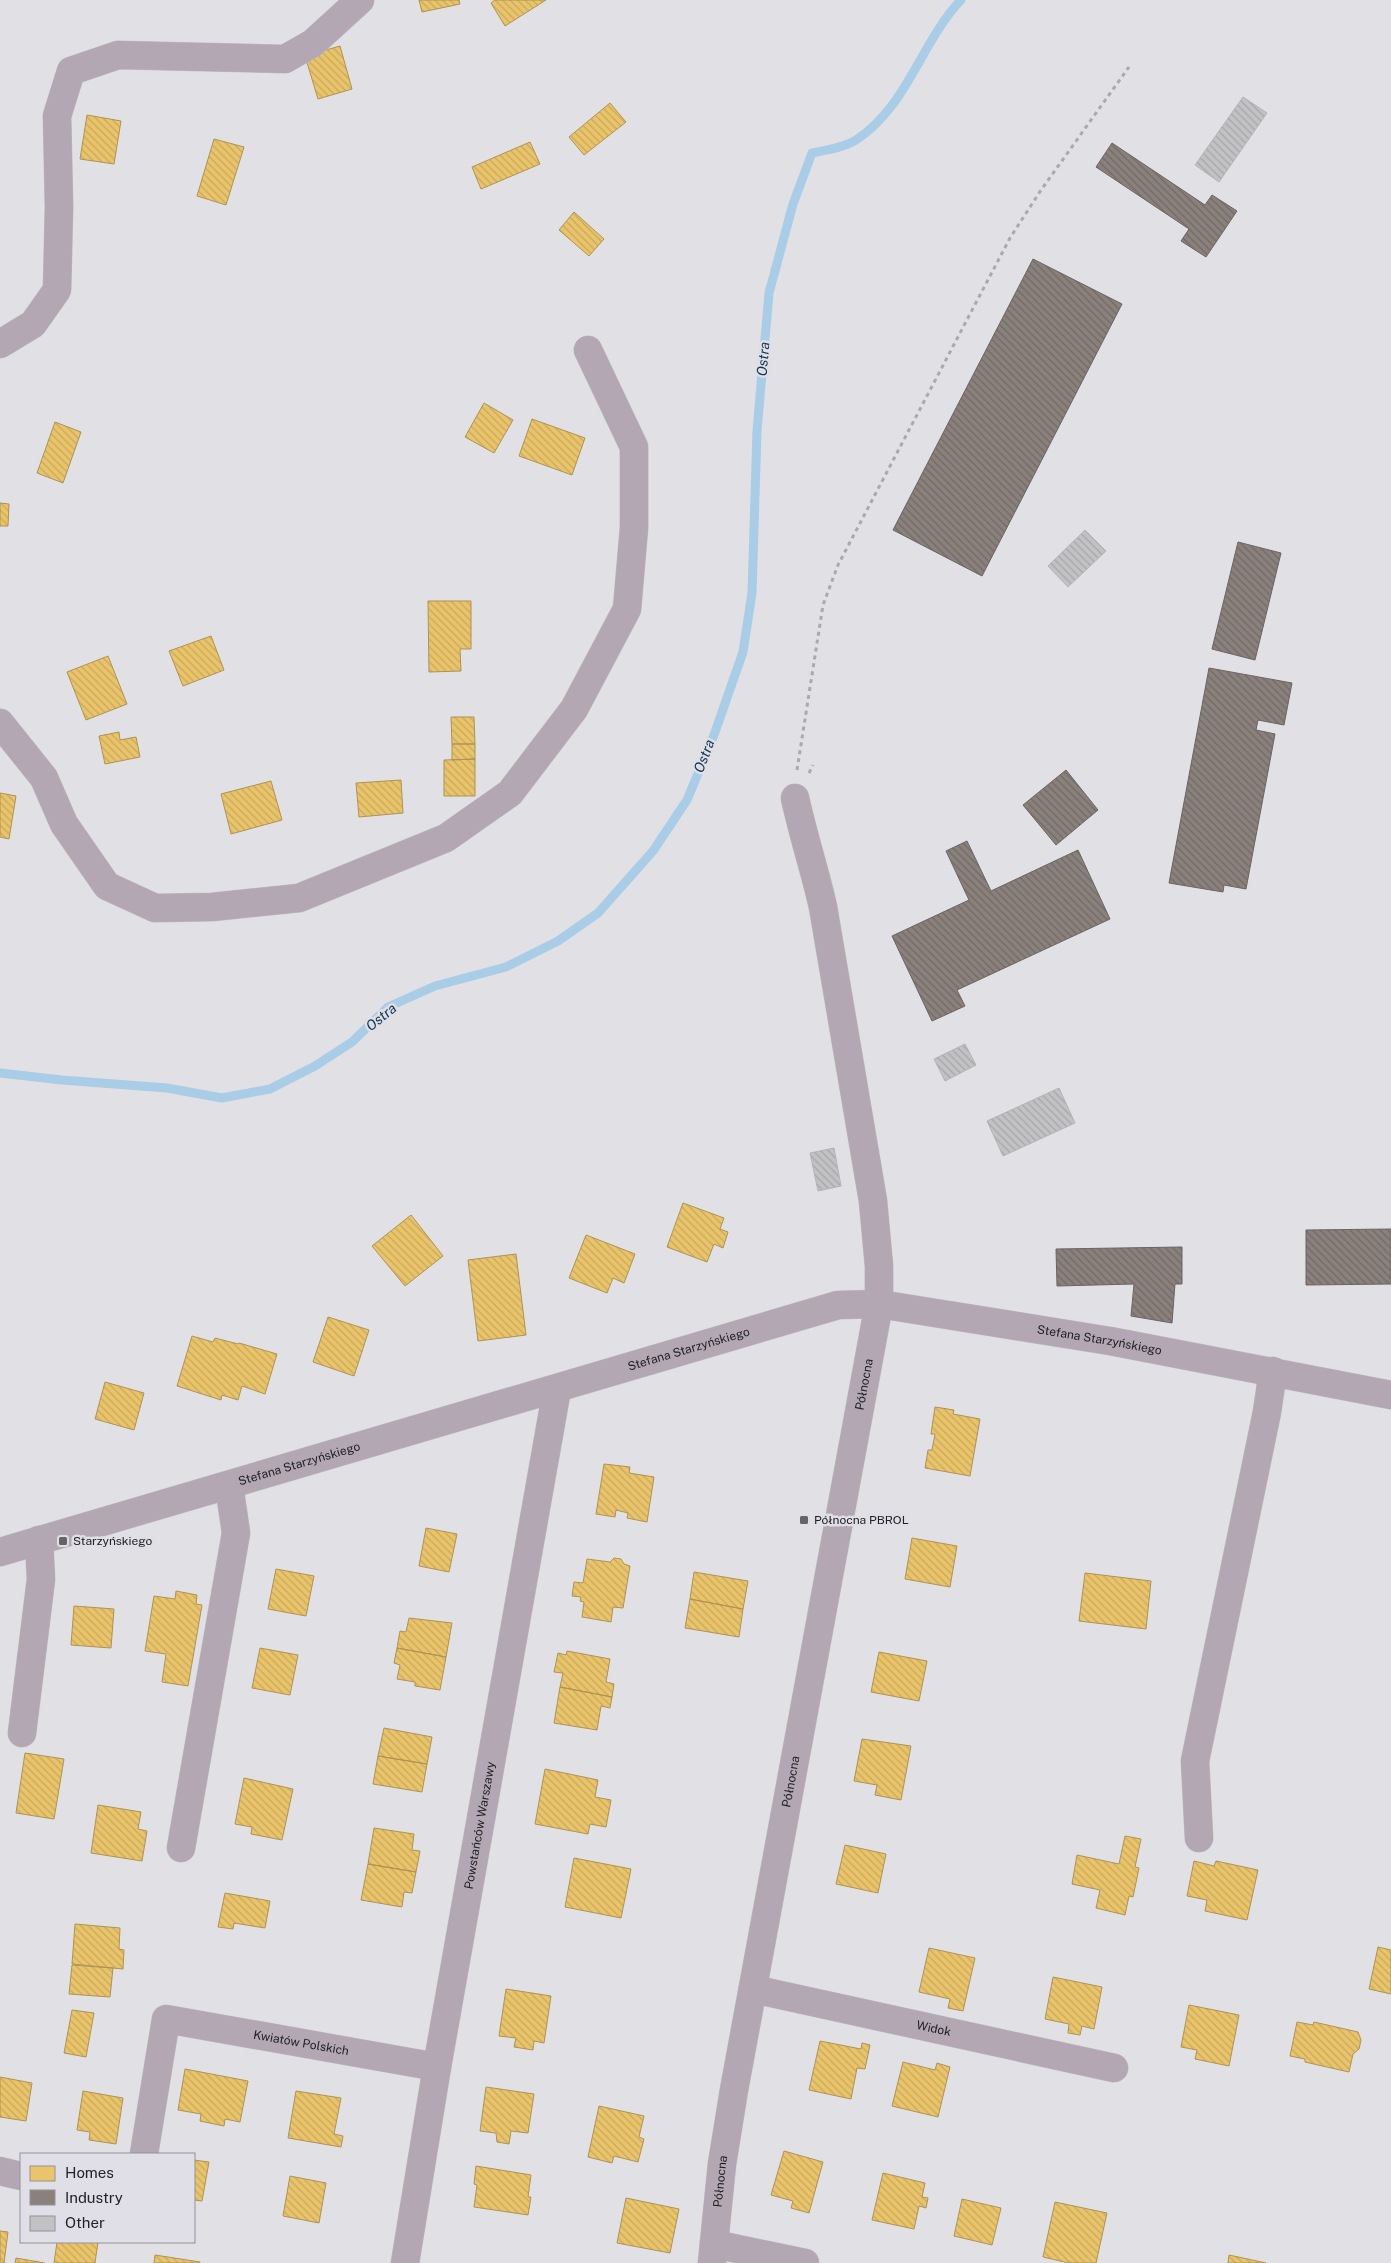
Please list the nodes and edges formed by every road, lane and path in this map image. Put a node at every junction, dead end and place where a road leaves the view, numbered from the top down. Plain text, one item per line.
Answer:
1 (360, 0) edge
2 (1129, 67) dead end
3 (0, 344) edge
4 (588, 350) dead end
5 (0, 723) edge
6 (795, 798) joint
7 (879, 1304) junction
8 (1273, 1371) junction
9 (557, 1389) junction
10 (1391, 1395) edge
11 (229, 1485) junction
12 (39, 1540) junction
13 (0, 1552) edge
14 (22, 1733) dead end
15 (1199, 1838) dead end
16 (181, 1848) dead end
17 (752, 1989) junction
18 (437, 2067) junction
19 (1114, 2068) dead end
20 (144, 2153) edge
21 (0, 2172) edge
22 (20, 2176) edge
23 (713, 2253) edge
24 (405, 2263) edge
25 (805, 2263) edge

1 - 3 street
2 - 6 path
4 - 5 street
6 - 7 street, Północna
7 - 8 street, Stefana Starzyńskiego
7 - 9 street, Stefana Starzyńskiego
7 - 17 street, Północna
8 - 10 street, Stefana Starzyńskiego
8 - 15 street
9 - 11 street, Stefana Starzyńskiego
9 - 18 street, Powstańców Warszawy
11 - 12 street, Stefana Starzyńskiego
11 - 16 street
12 - 13 street, Stefana Starzyńskiego
12 - 14 street
17 - 19 street, Widok
17 - 23 street, Północna
18 - 20 street, Kwiatów Polskich
18 - 24 street, Powstańców Warszawy
21 - 22 street
23 - 25 street

